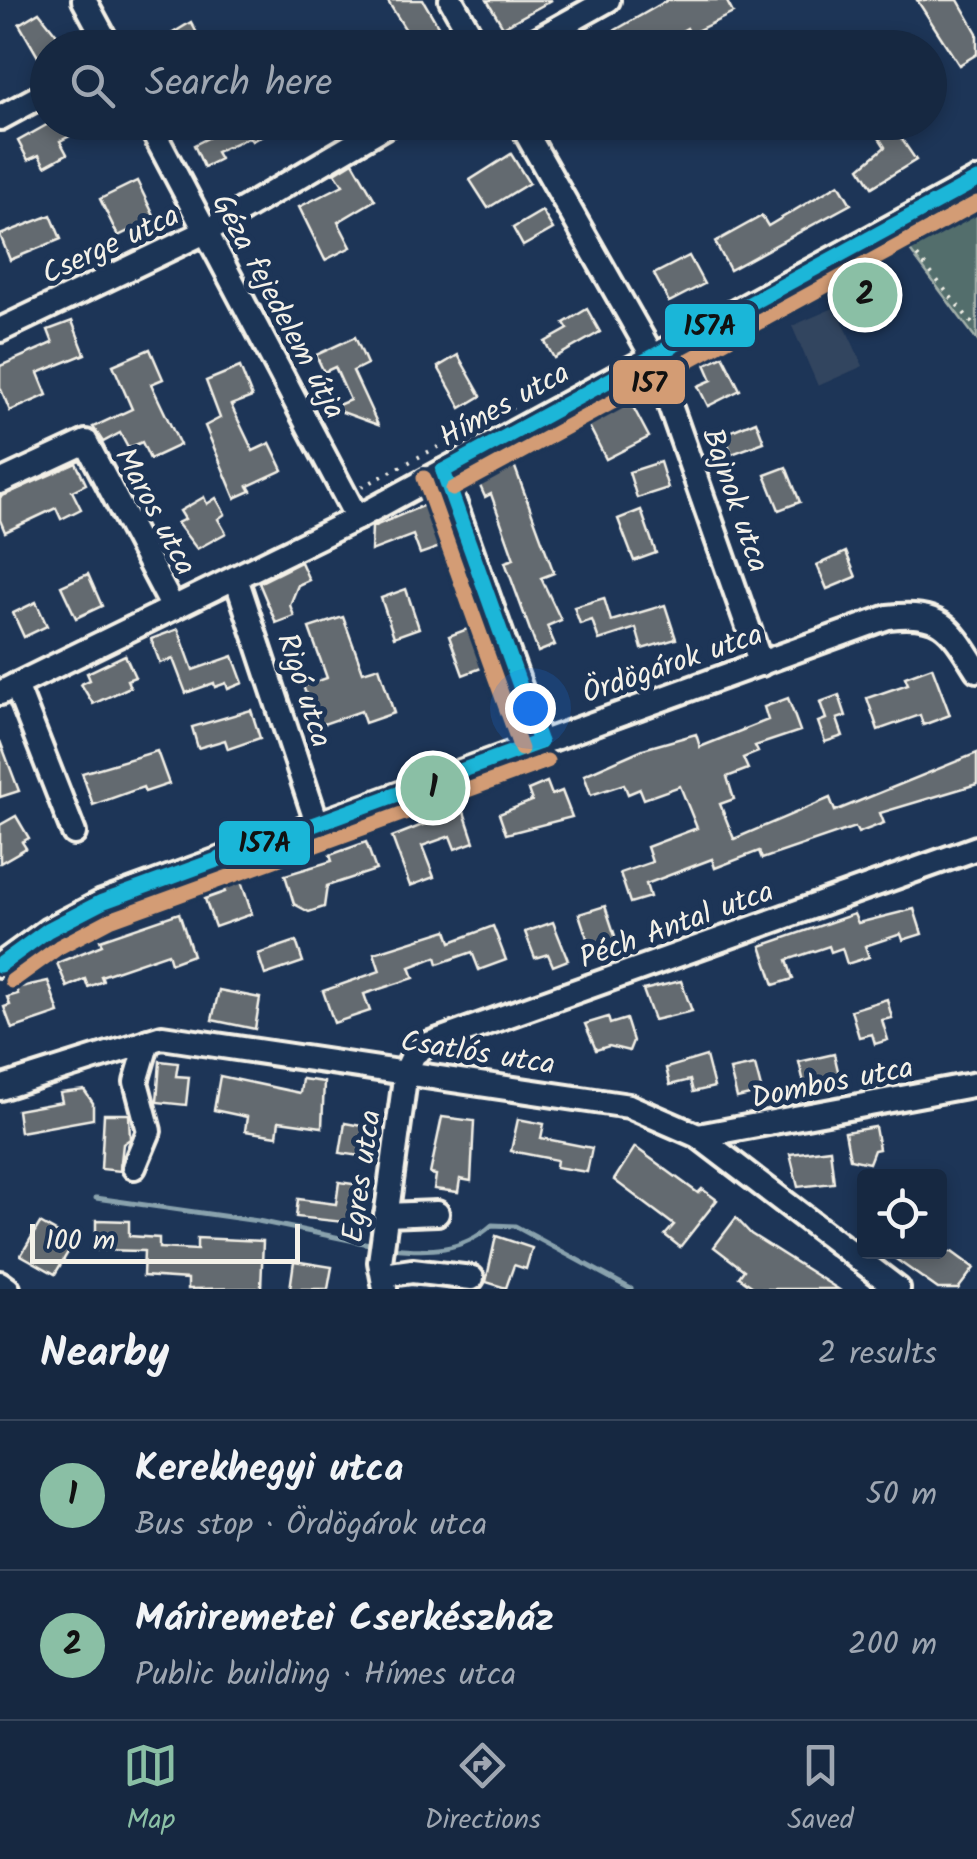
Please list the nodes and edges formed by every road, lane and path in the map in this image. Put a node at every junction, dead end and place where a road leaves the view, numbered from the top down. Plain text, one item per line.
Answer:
1 (84, 0) edge
2 (451, 0) edge
3 (608, 0) edge
4 (100, 30) edge
5 (468, 30) edge
6 (554, 30) edge
7 (30, 102) edge
8 (0, 118) edge
9 (157, 140) edge
10 (361, 140) edge
11 (530, 140) edge
12 (977, 180) edge
13 (894, 226) junction
14 (204, 232) junction
15 (3, 322) edge
16 (977, 329) edge
17 (653, 357) junction
18 (556, 384) dead end
19 (443, 471) junction
20 (0, 482) edge
21 (346, 496) junction
22 (357, 518) junction
23 (236, 578) junction
24 (174, 608) junction
25 (761, 664) junction
26 (977, 670) edge
27 (8, 689) edge
28 (540, 742) junction
29 (316, 820) junction
30 (74, 833) dead end
31 (977, 848) edge
32 (0, 966) edge
33 (148, 1040) junction
34 (406, 1071) junction
35 (977, 1084) edge
36 (0, 1088) edge
37 (698, 1136) junction
38 (134, 1167) dead end
39 (437, 1213) dead end
40 (386, 1221) junction
41 (383, 1275) edge
42 (472, 1278) dead end
43 (0, 1283) edge
44 (8, 1289) edge
45 (898, 1289) edge

1 - 4 street
2 - 5 street
3 - 6 street
7 - 8 street
9 - 14 street, Géza fejedelem útja
10 - 14 street, Cserge utca
11 - 17 street, Bajnok utca
12 - 13 street, Hímes utca
13 - 16 path
13 - 17 street, Hímes utca
14 - 15 street, Cserge utca
14 - 21 street, Géza fejedelem útja
17 - 19 street, Hímes utca
17 - 25 street, Bajnok utca
18 - 21 path
19 - 22 street, Hímes utca
19 - 28 street
20 - 24 street, Maros utca
21 - 22 street, Géza fejedelem útja
22 - 23 street, Hímes utca
23 - 24 street, Hímes utca
23 - 29 street, Rigó utca
24 - 27 street, Hímes utca
25 - 26 street, Ördögárok utca
25 - 28 street, Ördögárok utca
27 - 30 street
28 - 29 street, Ördögárok utca
29 - 32 street, Ördögárok utca
31 - 34 street, Péch Antal utca
33 - 34 street, Csatlós utca
33 - 36 street, Csatlós utca
33 - 38 street
34 - 37 street, Csatlós utca
34 - 40 street, Egres utca
35 - 37 street, Dombos utca
37 - 45 street, Csatlós utca
39 - 40 street
40 - 41 street, Egres utca
41 - 42 street
43 - 44 street

